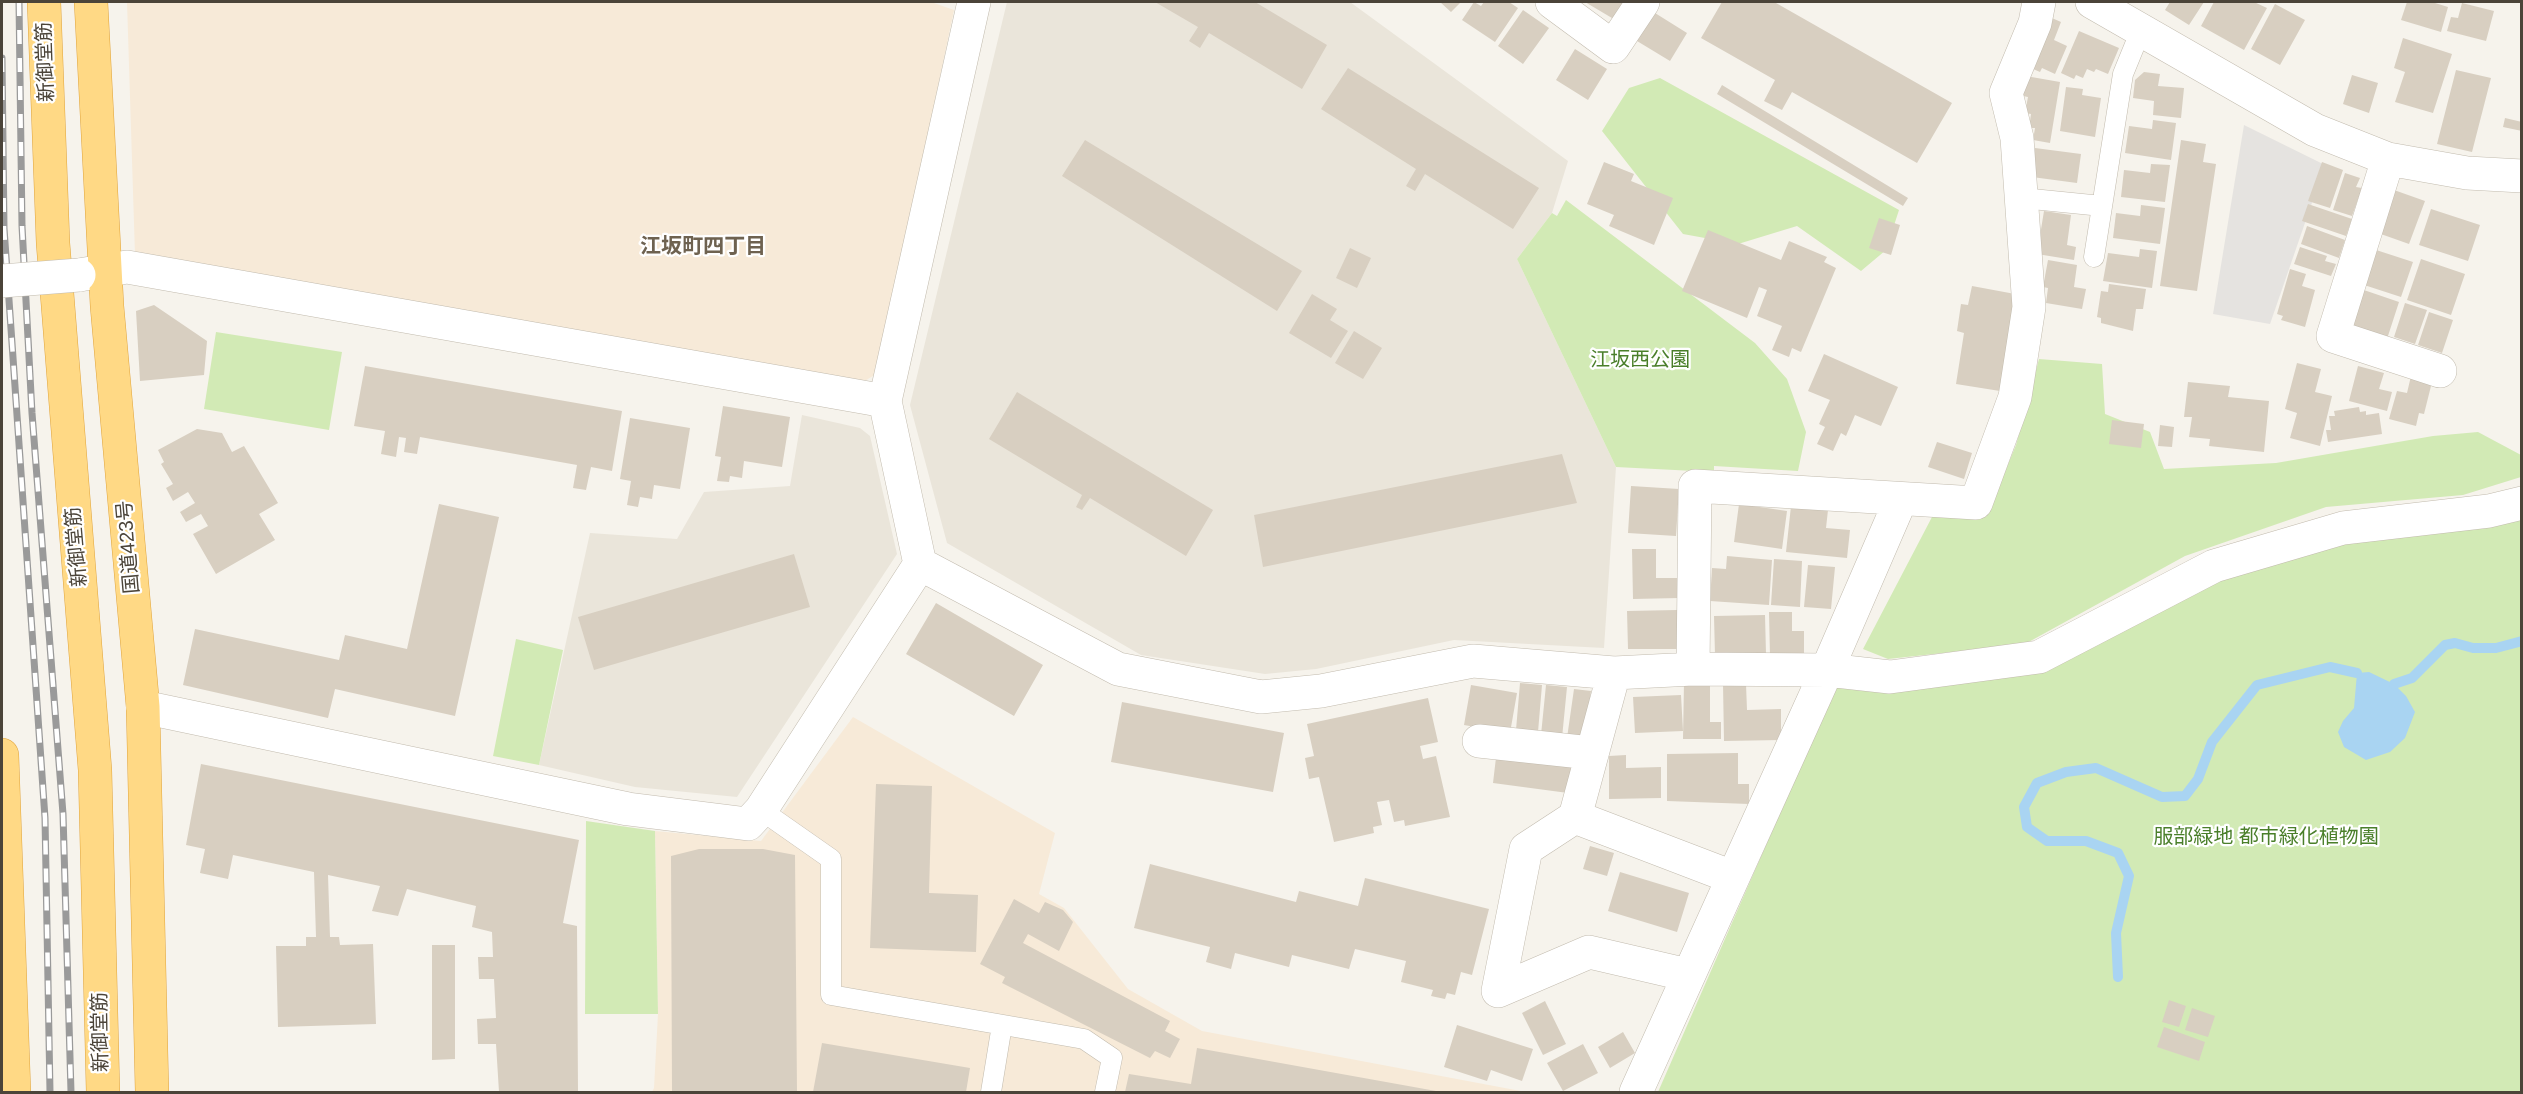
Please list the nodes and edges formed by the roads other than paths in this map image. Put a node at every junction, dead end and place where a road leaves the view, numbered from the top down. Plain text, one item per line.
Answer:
1 (44, 2) edge
2 (91, 2) edge
3 (974, 2) edge
4 (1552, 2) edge
5 (1643, 2) edge
6 (2039, 2) edge
7 (2092, 2) edge
8 (2141, 30) junction
9 (2388, 159) junction
10 (2522, 176) edge
11 (2022, 198) junction
12 (2102, 206) junction
13 (2094, 257) dead end
14 (92, 273) junction
15 (2, 281) edge
16 (2439, 371) dead end
17 (885, 401) junction
18 (1901, 499) junction
19 (2522, 503) edge
20 (920, 564) junction
21 (1693, 669) junction
22 (1827, 670) junction
23 (1614, 674) junction
24 (143, 707) junction
25 (1479, 741) dead end
26 (1591, 753) junction
27 (2, 755) edge
28 (761, 810) junction
29 (1575, 817) junction
30 (1732, 877) junction
31 (1688, 975) junction
32 (1002, 1025) junction
33 (14, 1092) edge
34 (103, 1092) edge
35 (152, 1092) edge
36 (991, 1092) edge
37 (1105, 1092) edge
38 (1636, 1092) edge

1 - 34 highway, 新御堂筋
2 - 14 highway, 国道423号
3 - 17 street
4 - 5 street
6 - 11 street
7 - 8 street
8 - 9 street
8 - 12 lane
9 - 10 street
9 - 16 street
11 - 12 lane
11 - 18 street
12 - 13 lane
14 - 15 street, bridge
14 - 17 street
14 - 24 highway, 国道423号
17 - 20 street
18 - 21 street
18 - 22 street
19 - 22 street
20 - 23 street
20 - 28 street
21 - 22 street
21 - 23 street
22 - 30 street
23 - 26 street
24 - 28 street
24 - 35 highway, 国道423号
25 - 26 street
26 - 29 street
27 - 33 highway
28 - 32 lane
29 - 30 street
29 - 31 street
30 - 31 street
31 - 38 street
32 - 36 lane
32 - 37 lane

